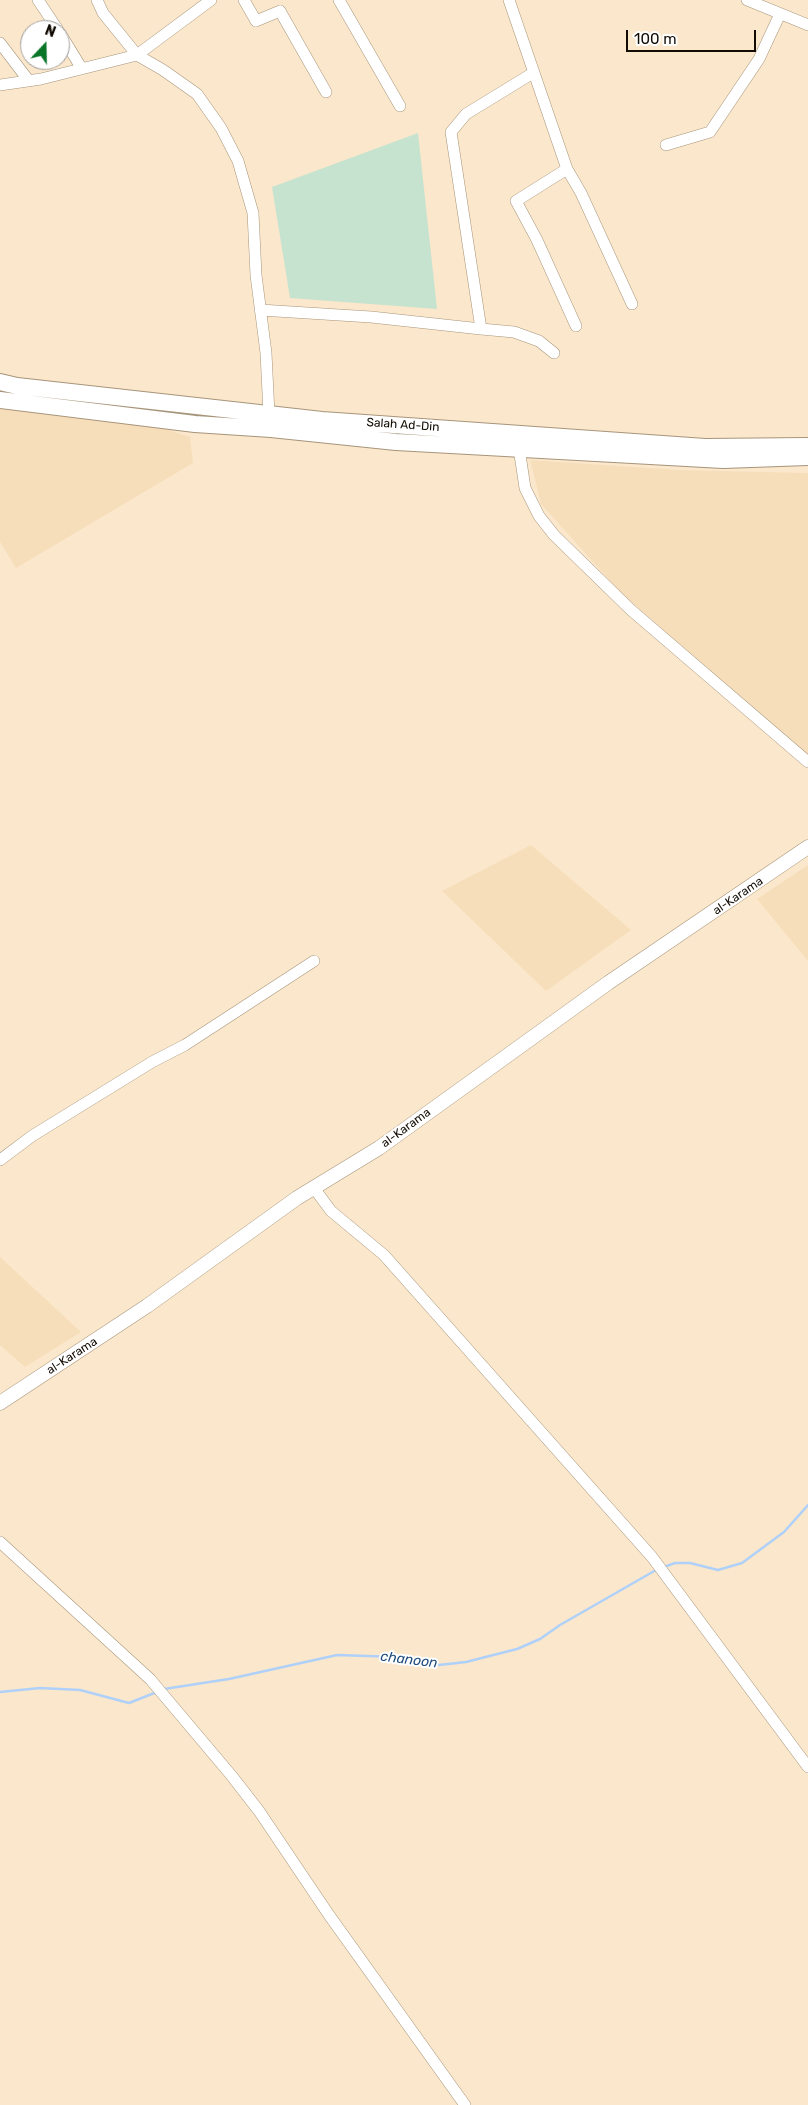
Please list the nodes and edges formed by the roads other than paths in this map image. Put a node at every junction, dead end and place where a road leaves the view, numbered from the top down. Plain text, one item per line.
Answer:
1 (38, 0) edge
2 (97, 0) edge
3 (211, 0) edge
4 (244, 0) edge
5 (339, 0) edge
6 (509, 0) edge
7 (747, 0) edge
8 (780, 14) junction
9 (51, 20) edge
10 (808, 26) edge
11 (0, 43) edge
12 (70, 49) edge
13 (137, 55) junction
14 (82, 68) junction
15 (533, 73) junction
16 (29, 81) junction
17 (0, 85) edge
18 (326, 92) dead end
19 (400, 106) dead end
20 (666, 145) dead end
21 (567, 169) junction
22 (632, 304) dead end
23 (260, 310) junction
24 (576, 326) dead end
25 (481, 329) junction
26 (554, 354) dead end
27 (0, 382) edge
28 (0, 400) edge
29 (269, 414) junction
30 (808, 446) edge
31 (519, 448) junction
32 (808, 457) edge
33 (808, 762) edge
34 (808, 848) edge
35 (314, 961) dead end
36 (0, 1160) edge
37 (314, 1188) junction
38 (0, 1403) edge
39 (0, 1542) edge
40 (808, 1767) edge
41 (465, 2105) edge

1 - 9 street
2 - 13 street
3 - 13 street
4 - 18 street
5 - 19 street
6 - 15 street
7 - 8 street
8 - 10 street
8 - 20 street
11 - 16 street
12 - 14 street
13 - 14 street
13 - 23 street
14 - 16 street
15 - 21 street
15 - 25 street
16 - 17 street
21 - 22 street
21 - 24 street
23 - 25 street
23 - 29 street
25 - 26 street
27 - 29 highway, Salah Ad-Din
28 - 31 highway, Salah Ad-Din
29 - 30 highway, Salah Ad-Din
31 - 32 highway, Salah Ad-Din
31 - 33 street
34 - 37 main road, al-Karama
35 - 36 street
37 - 38 main road, al-Karama
37 - 40 street
39 - 41 street

